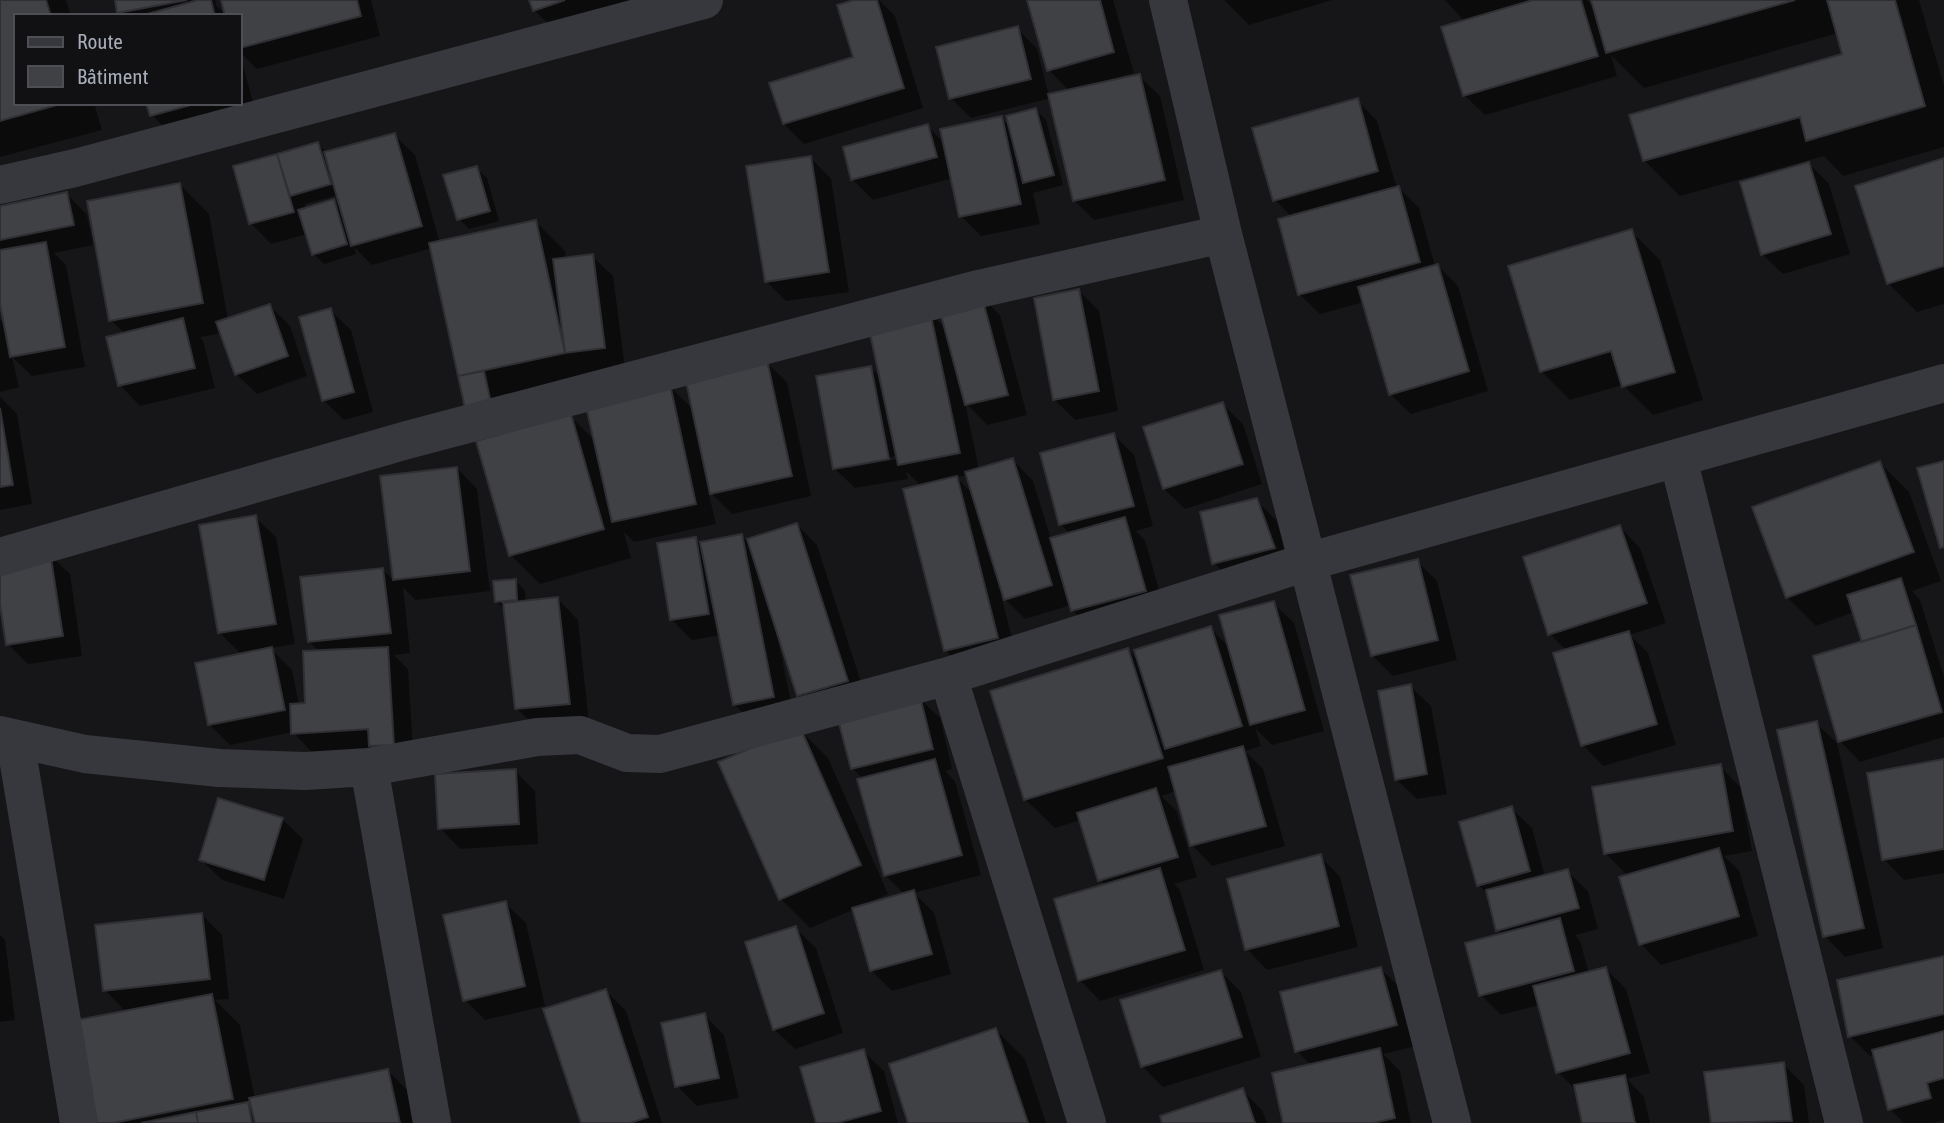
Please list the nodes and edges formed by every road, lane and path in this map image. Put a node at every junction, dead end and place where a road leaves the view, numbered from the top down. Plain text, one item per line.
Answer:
1 (704, 0) edge
2 (1168, 0) edge
3 (0, 185) edge
4 (1223, 234) junction
5 (1944, 383) edge
6 (1678, 458) junction
7 (0, 557) edge
8 (1307, 562) junction
9 (948, 676) junction
10 (7, 737) edge
11 (369, 767) junction
12 (79, 1123) edge
13 (432, 1123) edge
14 (1087, 1123) edge
15 (1452, 1123) edge
16 (1843, 1123) edge

1 - 3 street
2 - 4 street
4 - 7 street
4 - 8 street
5 - 6 street
6 - 8 street
6 - 16 street
8 - 9 street
8 - 15 street
9 - 11 street
9 - 14 street
10 - 11 street
10 - 12 street
11 - 13 street

